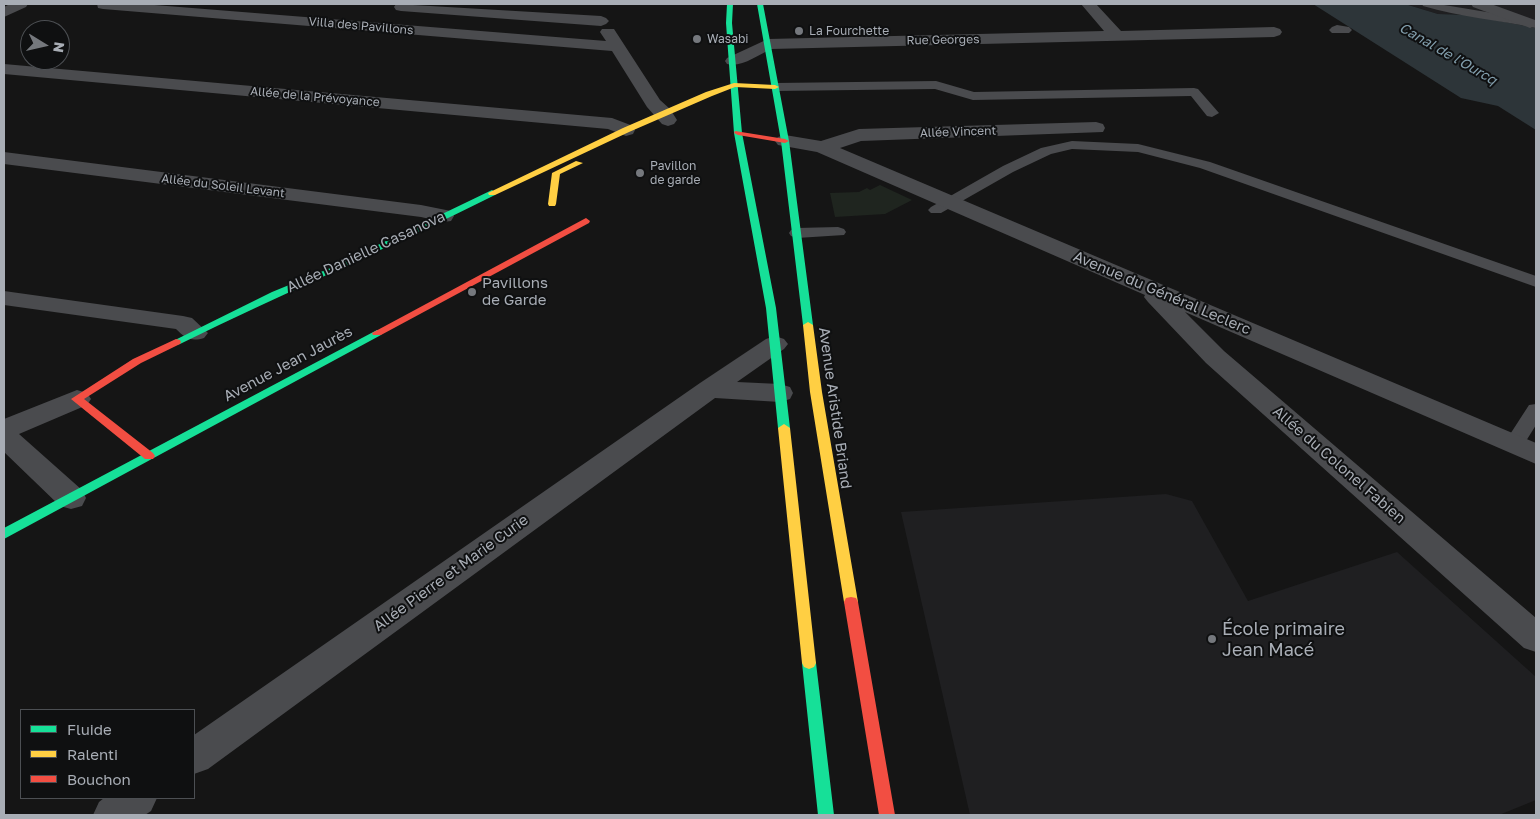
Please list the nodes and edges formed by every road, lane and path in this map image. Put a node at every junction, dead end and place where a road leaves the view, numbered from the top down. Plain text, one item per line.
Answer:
1 (21, 4) edge
2 (589, 4) edge
3 (730, 4) edge
4 (760, 4) edge
5 (1088, 4) edge
6 (1427, 4) edge
7 (1478, 4) edge
8 (103, 5) dead end
9 (401, 7) dead end
10 (4, 12) edge
11 (601, 22) junction
12 (1533, 24) edge
13 (1274, 32) dead end
14 (1117, 36) junction
15 (768, 44) junction
16 (618, 47) junction
17 (733, 61) junction
18 (4, 69) edge
19 (776, 91) junction
20 (732, 94) junction
21 (714, 105) dead end
22 (1212, 113) dead end
23 (666, 116) junction
24 (1096, 128) dead end
25 (626, 130) junction
26 (738, 134) junction
27 (784, 142) junction
28 (822, 147) junction
29 (4, 158) edge
30 (512, 184) junction
31 (526, 191) dead end
32 (942, 206) junction
33 (443, 216) junction
34 (586, 221) joint
35 (838, 232) dead end
36 (797, 233) junction
37 (1536, 282) edge
38 (1146, 287) junction
39 (4, 298) edge
40 (195, 333) junction
41 (775, 344) junction
42 (709, 389) junction
43 (780, 393) junction
44 (76, 400) junction
45 (1536, 410) edge
46 (4, 430) edge
47 (4, 436) edge
48 (1514, 444) junction
49 (1536, 454) edge
50 (150, 456) junction
51 (71, 498) junction
52 (4, 534) edge
53 (1536, 638) edge
54 (195, 756) edge
55 (136, 799) edge
56 (113, 815) edge
57 (826, 815) edge
58 (887, 815) edge

1 - 10 street
2 - 11 street
3 - 17 main road
4 - 15 main road, Avenue Aristide Briand
5 - 14 street
6 - 12 lane
7 - 12 street
8 - 16 street, Villa des Pavillons
9 - 11 street
11 - 16 street
13 - 14 street, Rue Georges
14 - 15 street, Rue Georges
15 - 17 street
15 - 19 main road, Avenue Aristide Briand
16 - 23 street
17 - 20 main road
18 - 25 street, Allée de la Prévoyance
19 - 20 main road
19 - 22 lane
19 - 27 main road, Avenue Aristide Briand
20 - 23 main road, Allée Danielle Casanova
20 - 26 main road
21 - 23 main road, Allée Danielle Casanova
23 - 25 main road, Allée Danielle Casanova
23 - 34 main road, Allée Danielle Casanova
24 - 28 street, Allée Vincent
25 - 30 main road, Allée Danielle Casanova
26 - 27 main road
26 - 41 main road
27 - 28 street, Avenue du Général Leclerc
27 - 36 main road, Avenue Aristide Briand
28 - 32 street, Avenue du Général Leclerc
29 - 33 street, Allée du Soleil Levant
30 - 31 main road
30 - 33 main road, Allée Danielle Casanova
32 - 37 lane
32 - 38 street, Avenue du Général Leclerc
33 - 40 main road, Allée Danielle Casanova
34 - 50 main road, Avenue Jean Jaurès
35 - 36 lane
36 - 58 main road, Avenue Aristide Briand
38 - 48 street, Avenue du Général Leclerc
38 - 53 street, Allée du Colonel Fabien
39 - 40 street
40 - 44 main road, Allée Danielle Casanova
41 - 42 street, Allée Pierre et Marie Curie
41 - 43 main road
42 - 43 street
42 - 54 street, Allée Pierre et Marie Curie
43 - 57 main road
44 - 46 street, Allée Danielle Casanova
44 - 50 main road
45 - 48 lane
47 - 51 street
48 - 49 street, Avenue du Général Leclerc
50 - 51 main road, Avenue Jean Jaurès
51 - 52 main road, Avenue Jean Jaurès
55 - 56 street

